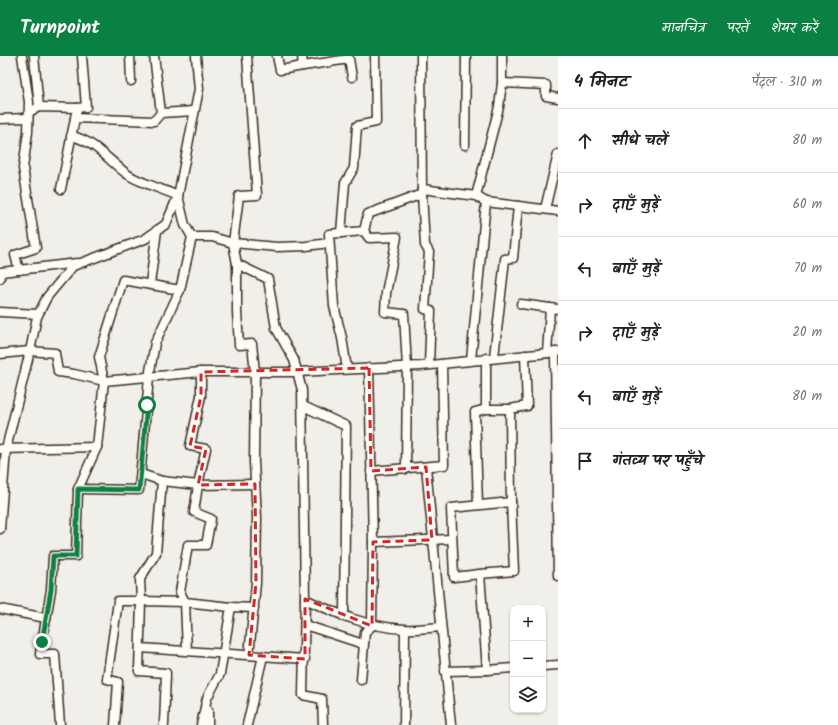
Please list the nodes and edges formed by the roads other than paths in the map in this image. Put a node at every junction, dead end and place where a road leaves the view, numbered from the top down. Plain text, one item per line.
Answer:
1 (22, 56) edge
2 (34, 56) edge
3 (82, 56) edge
4 (130, 56) edge
5 (154, 56) edge
6 (196, 56) edge
7 (247, 56) edge
8 (277, 56) edge
9 (302, 56) edge
10 (375, 56) edge
11 (421, 56) edge
12 (466, 56) edge
13 (502, 56) edge
14 (349, 58) edge
15 (303, 66) junction
16 (352, 77) dead end
17 (131, 81) dead end
18 (502, 82) junction
19 (558, 98) edge
20 (39, 107) junction
21 (77, 108) junction
22 (194, 111) junction
23 (161, 113) junction
24 (28, 115) junction
25 (0, 118) edge
26 (75, 118) junction
27 (71, 136) junction
28 (465, 144) dead end
29 (558, 154) edge
30 (60, 189) dead end
31 (422, 191) junction
32 (178, 196) junction
33 (476, 196) junction
34 (486, 202) junction
35 (518, 206) junction
36 (545, 209) junction
37 (558, 211) edge
38 (157, 230) junction
39 (364, 231) junction
40 (341, 232) junction
41 (192, 237) junction
42 (233, 243) junction
43 (329, 243) junction
44 (87, 262) junction
45 (237, 264) junction
46 (19, 270) junction
47 (0, 278) edge
48 (150, 284) junction
49 (180, 290) junction
50 (521, 304) dead end
51 (554, 309) edge
52 (0, 312) edge
53 (38, 314) junction
54 (30, 351) junction
55 (553, 352) edge
56 (0, 354) edge
57 (525, 355) junction
58 (490, 358) junction
59 (471, 360) junction
60 (442, 364) junction
61 (429, 365) junction
62 (407, 367) junction
63 (369, 368) junction
64 (347, 369) junction
65 (201, 372) junction
66 (255, 372) junction
67 (297, 372) junction
68 (149, 377) junction
69 (104, 381) junction
70 (303, 406) junction
71 (486, 409) junction
72 (510, 409) junction
73 (97, 447) junction
74 (3, 449) edge
75 (426, 467) junction
76 (406, 469) junction
77 (371, 471) junction
78 (141, 474) junction
79 (162, 481) junction
80 (255, 484) junction
81 (198, 485) junction
82 (78, 489) junction
83 (511, 502) junction
84 (478, 505) junction
85 (0, 529) edge
86 (452, 539) junction
87 (432, 540) junction
88 (373, 542) junction
89 (480, 574) junction
90 (558, 576) edge
91 (305, 599) junction
92 (141, 600) junction
93 (185, 602) junction
94 (230, 607) junction
95 (254, 608) junction
96 (0, 609) edge
97 (344, 617) junction
98 (46, 618) junction
99 (305, 625) junction
100 (372, 626) junction
101 (441, 626) junction
102 (405, 630) junction
103 (363, 644) junction
104 (140, 648) junction
105 (187, 651) junction
106 (223, 653) junction
107 (249, 655) junction
108 (263, 656) junction
109 (305, 659) junction
110 (558, 665) edge
111 (546, 666) edge
112 (510, 668) edge
113 (487, 670) junction
114 (445, 671) junction
115 (361, 680) dead end
116 (207, 698) junction
117 (60, 725) edge
118 (115, 725) edge
119 (164, 725) edge
120 (201, 725) edge
121 (208, 725) edge
122 (247, 725) edge
123 (323, 725) edge
124 (404, 725) edge
125 (451, 725) edge

1 - 24 street
2 - 20 street
3 - 21 street
4 - 17 street
5 - 23 street
6 - 22 street
7 - 42 street
8 - 15 street
9 - 15 street
10 - 40 street
11 - 31 street
12 - 28 street
13 - 18 street
14 - 15 street
14 - 16 street
18 - 19 street
18 - 33 street
20 - 21 street
20 - 24 street
21 - 26 street
22 - 23 street
22 - 32 street
23 - 26 street
24 - 25 street
24 - 46 street
26 - 27 street
27 - 30 street
27 - 32 street
29 - 36 street
31 - 33 street
31 - 39 street
31 - 61 street
32 - 38 street
32 - 41 street
33 - 34 street
34 - 35 street
34 - 59 street
35 - 36 street
35 - 58 street
36 - 37 street
38 - 44 street
38 - 48 street
39 - 40 street
39 - 62 street
40 - 43 street
41 - 42 street
41 - 49 street
42 - 43 street
42 - 45 street
43 - 64 street
44 - 46 street
44 - 53 street
45 - 66 street
45 - 67 street
46 - 47 street
48 - 49 street
48 - 69 street
49 - 68 street
50 - 51 street
51 - 55 street
52 - 53 street
53 - 54 street
54 - 56 street
54 - 69 street
54 - 74 street
55 - 57 street
55 - 90 street
57 - 58 street
57 - 72 street
58 - 59 street
58 - 71 street
59 - 60 street
60 - 61 street
60 - 75 street
61 - 62 street
62 - 63 street
62 - 76 street
63 - 64 street
63 - 77 street
64 - 67 street
65 - 66 street
65 - 68 street
65 - 81 street
66 - 67 street
66 - 80 street
67 - 70 street
68 - 69 street
68 - 78 street
69 - 73 street
70 - 91 street
70 - 97 street
71 - 72 street
71 - 84 street
72 - 83 street
73 - 74 street
73 - 82 street
74 - 85 street
75 - 76 street
75 - 87 street
76 - 77 street
77 - 88 street
78 - 79 street
78 - 82 street
79 - 81 street
79 - 92 street
80 - 81 street
80 - 95 street
81 - 93 street
82 - 98 street
83 - 84 street
83 - 89 street
84 - 86 street
86 - 87 street
86 - 89 street
87 - 88 street
87 - 101 street
88 - 100 street
89 - 113 street
91 - 97 street
91 - 99 street
92 - 93 street
92 - 104 street
92 - 118 street
93 - 94 street
93 - 105 street
94 - 95 street
94 - 106 street
95 - 107 street
96 - 98 street
97 - 100 street
98 - 117 street
99 - 103 street
99 - 109 street
100 - 102 street
100 - 103 street
101 - 102 street
101 - 114 street
102 - 124 street
103 - 115 street
104 - 105 street
104 - 119 street
105 - 106 street
106 - 107 street
106 - 116 street
107 - 108 street
108 - 109 street
108 - 122 street
109 - 123 street
110 - 111 street
112 - 113 street
113 - 114 street
114 - 125 street
116 - 120 street
116 - 121 street

